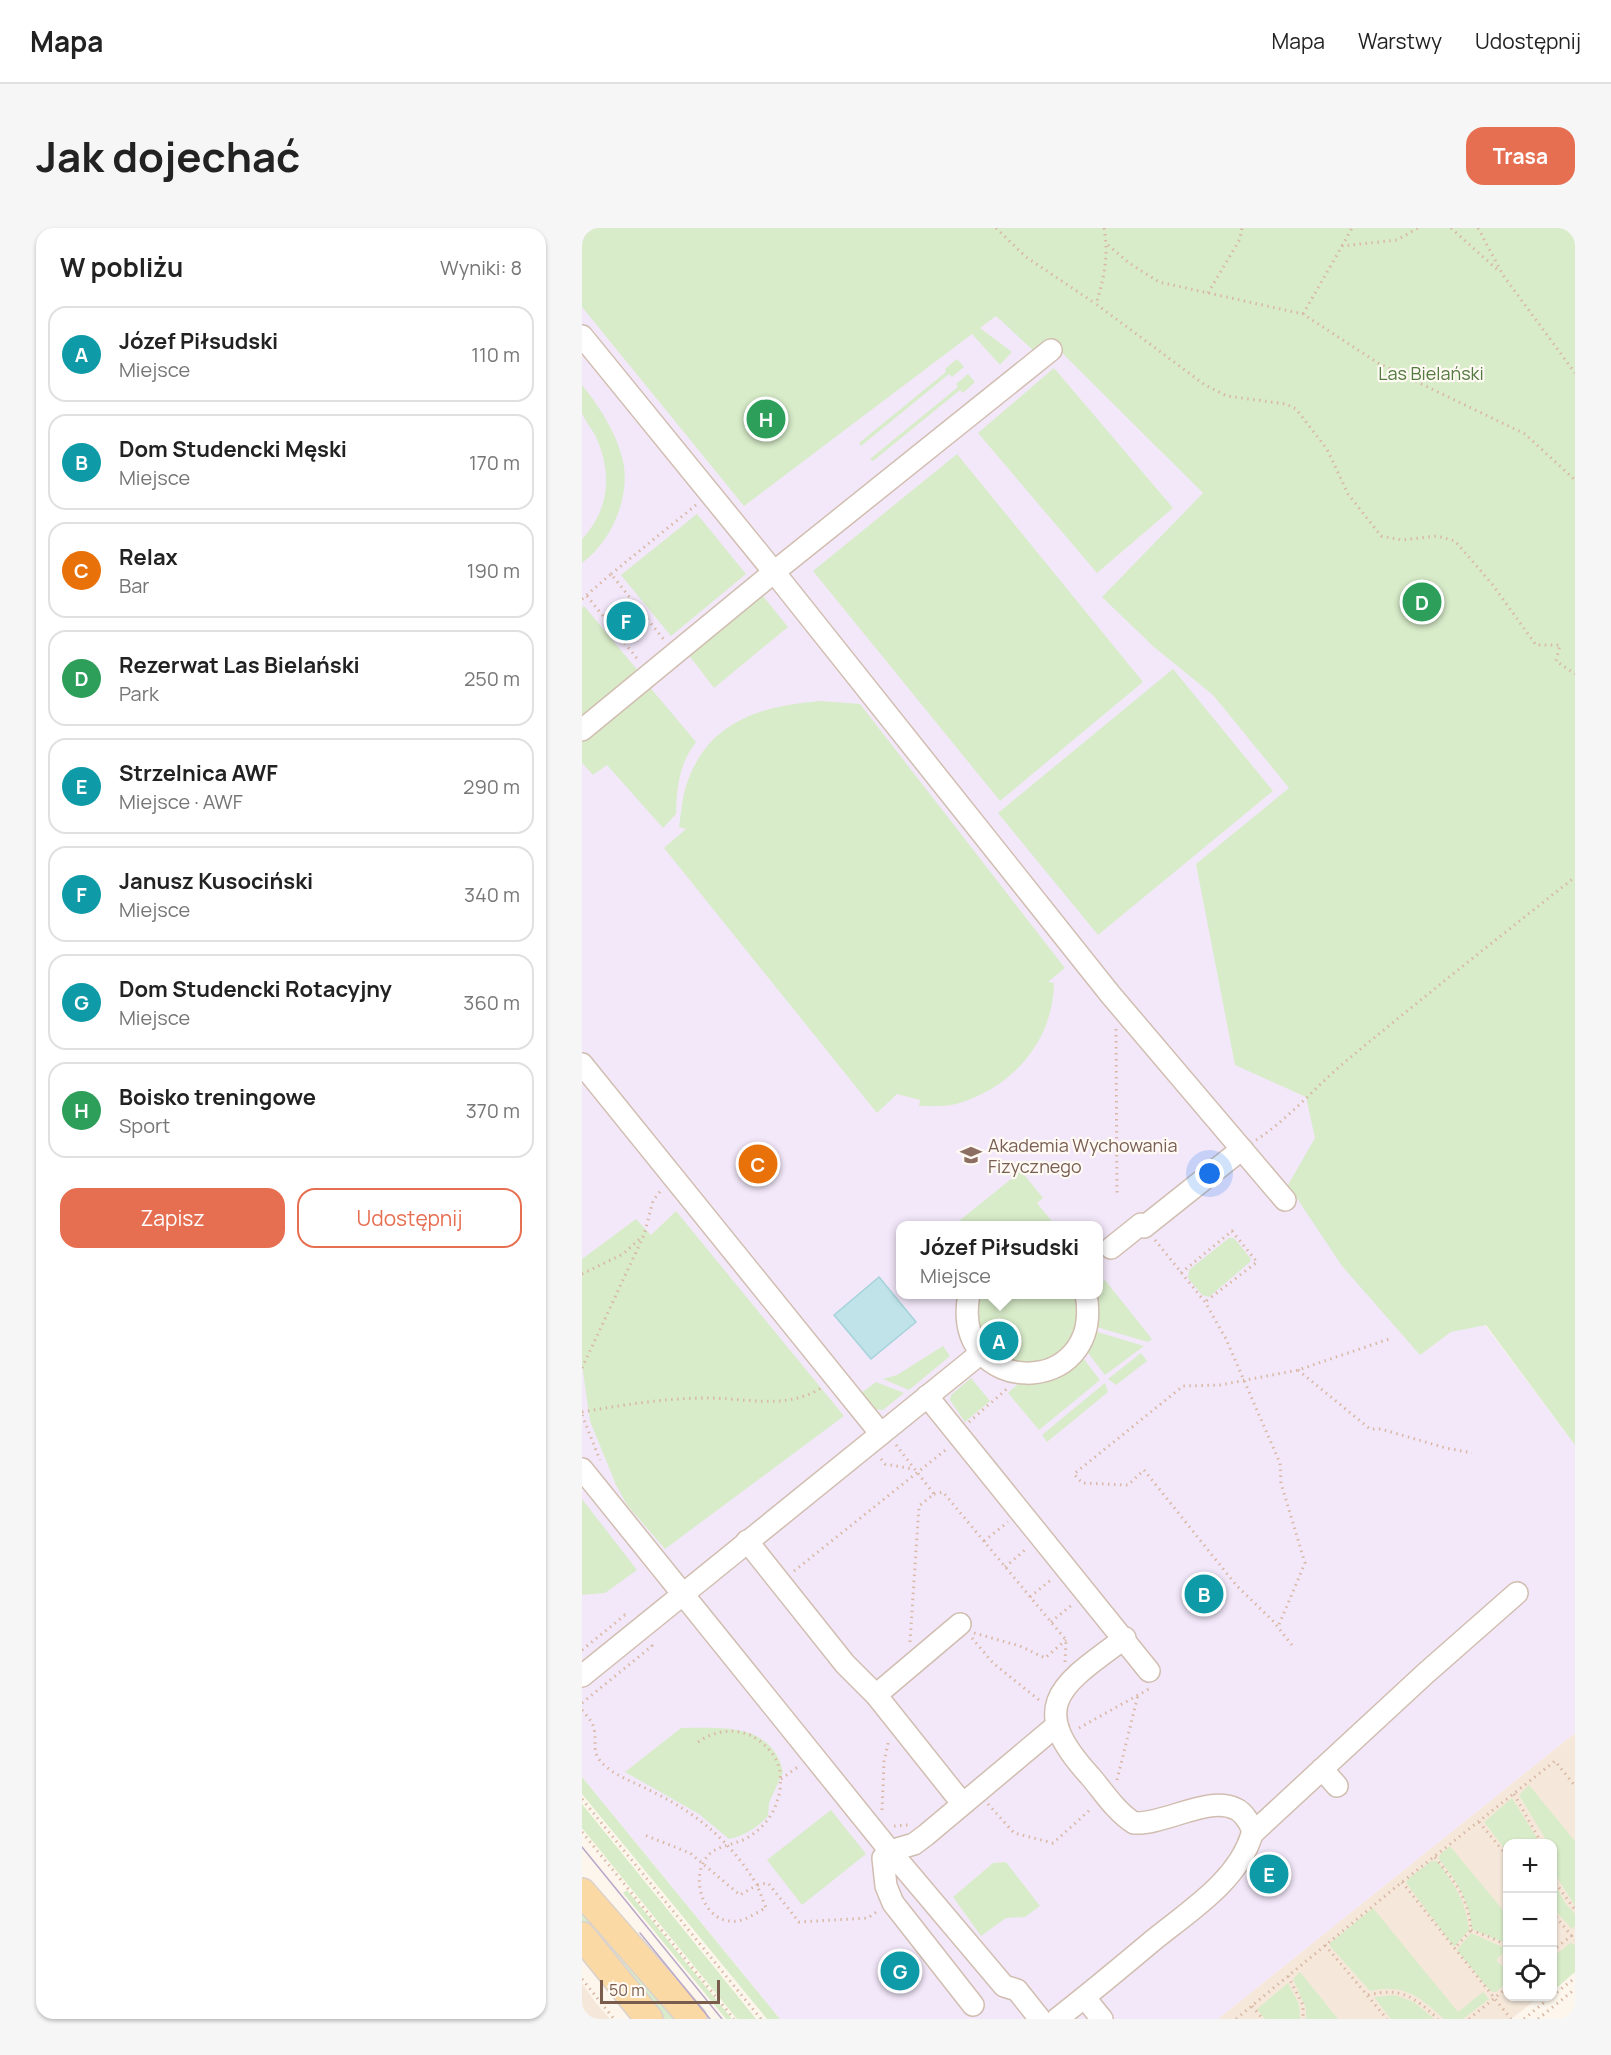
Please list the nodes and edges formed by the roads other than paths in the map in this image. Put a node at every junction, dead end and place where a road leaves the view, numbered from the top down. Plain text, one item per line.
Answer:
1 (582, 336) edge
2 (1051, 350) dead end
3 (774, 572) junction
4 (582, 730) edge
5 (582, 1064) edge
6 (1242, 1149) junction
7 (1285, 1200) dead end
8 (1111, 1248) dead end
9 (968, 1299) edge
10 (1087, 1299) edge
11 (981, 1353) junction
12 (927, 1396) junction
13 (878, 1436) junction
14 (582, 1469) edge
15 (747, 1541) junction
16 (1517, 1593) dead end
17 (686, 1599) junction
18 (960, 1624) dead end
19 (1125, 1638) junction
20 (1149, 1671) road end
21 (582, 1676) edge
22 (876, 1695) junction
23 (1058, 1724) junction
24 (1322, 1769) junction
25 (1337, 1786) dead end
26 (970, 1798) junction
27 (1253, 1833) junction
28 (890, 1851) junction
29 (582, 1892) edge
30 (582, 1936) edge
31 (1085, 1998) junction
32 (973, 2005) dead end
33 (649, 2019) edge
34 (693, 2019) edge
35 (1040, 2019) edge
36 (1057, 2019) edge
37 (1102, 2019) edge

1 - 3 street
2 - 3 street
3 - 4 street
3 - 6 street
5 - 13 street
6 - 7 street
6 - 8 street
9 - 11 street
10 - 11 street
11 - 12 street
12 - 13 street
12 - 19 street
13 - 15 street
14 - 17 street
15 - 17 street
15 - 22 street
16 - 24 street
17 - 21 street
17 - 28 street
18 - 22 street
19 - 20 street
19 - 23 street
22 - 26 street
23 - 26 street
23 - 27 street
24 - 25 street
24 - 27 street
26 - 28 street
27 - 31 street
28 - 32 street
28 - 35 street
29 - 34 main road
30 - 33 main road
31 - 36 street
31 - 37 street

